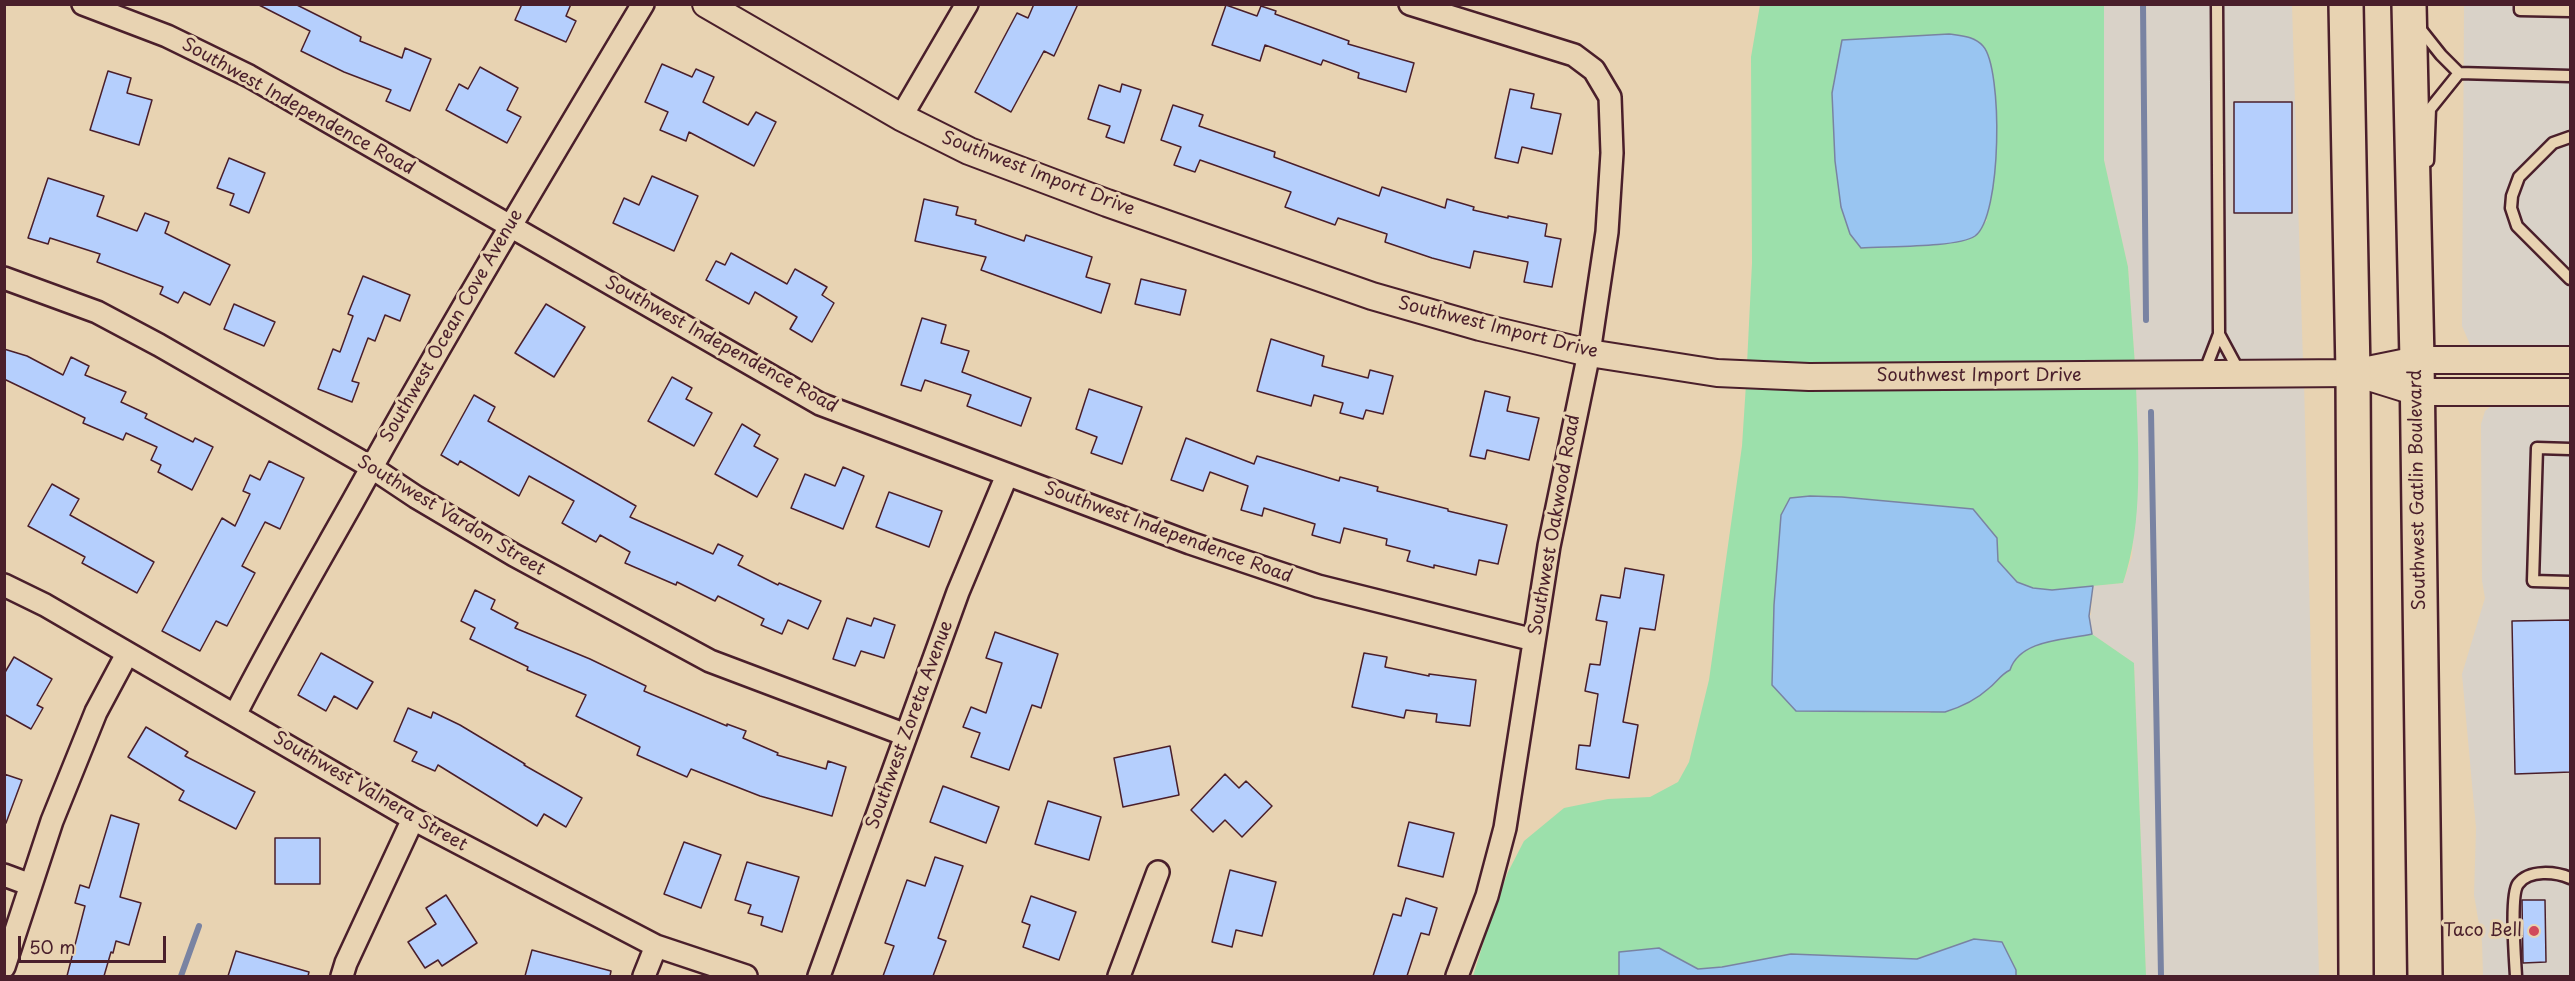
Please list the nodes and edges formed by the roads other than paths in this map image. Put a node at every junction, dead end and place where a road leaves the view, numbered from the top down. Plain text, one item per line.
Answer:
1 (83, 4) edge
2 (643, 4) edge
3 (706, 4) edge
4 (967, 4) edge
5 (1410, 4) edge
6 (2217, 4) edge
7 (2346, 4) edge
8 (2520, 4) edge
9 (2409, 7) edge
10 (2571, 11) edge
11 (2459, 73) junction
12 (2571, 76) edge
13 (901, 117) junction
14 (2571, 137) edge
15 (510, 225) junction
16 (2414, 231) junction
17 (4, 278) edge
18 (2571, 279) edge
19 (2219, 334) junction
20 (1589, 353) junction
21 (2416, 360) junction
22 (2571, 360) edge
23 (2353, 372) junction
24 (2204, 373) junction
25 (2240, 373) junction
26 (2417, 392) junction
27 (2571, 392) edge
28 (2571, 449) edge
29 (371, 467) junction
30 (1006, 475) junction
31 (2571, 582) edge
32 (4, 585) edge
33 (1534, 640) junction
34 (127, 654) junction
35 (235, 715) junction
36 (906, 735) junction
37 (413, 819) junction
38 (1158, 872) dead end
39 (4, 875) edge
40 (2571, 878) edge
41 (31, 885) junction
42 (656, 946) junction
43 (4, 968) edge
44 (342, 976) edge
45 (644, 976) edge
46 (746, 976) edge
47 (819, 976) edge
48 (1119, 976) edge
49 (1457, 976) edge
50 (2356, 976) edge
51 (2425, 976) edge
52 (2516, 976) edge

1 - 15 street, Southwest Independence Road
2 - 15 street, Southwest Ocean Cove Avenue
3 - 13 street, Southwest Import Drive
4 - 13 street
5 - 20 street, Southwest Oakwood Road
6 - 19 lane
7 - 23 main road
8 - 10 lane
9 - 11 lane
9 - 16 main road, Southwest Gatlin Boulevard
11 - 12 lane
11 - 16 lane
13 - 20 street, Southwest Import Drive
14 - 18 lane
15 - 29 street, Southwest Ocean Cove Avenue
15 - 30 street, Southwest Independence Road
16 - 21 main road, Southwest Gatlin Boulevard
17 - 29 street, Southwest Vardon Street
19 - 24 lane
19 - 25 lane
20 - 24 street, Southwest Import Drive
20 - 33 street, Southwest Oakwood Road
21 - 22 street, Southwest Import Drive
21 - 23 street, Southwest Import Drive
21 - 26 main road, Southwest Gatlin Boulevard
23 - 25 street, Southwest Import Drive
23 - 26 street, Southwest Import Drive
23 - 50 main road
24 - 25 street, Southwest Import Drive
26 - 27 street, Southwest Import Drive
26 - 51 main road, Southwest Gatlin Boulevard
28 - 31 lane
29 - 35 street, Southwest Ocean Cove Avenue
29 - 36 street, Southwest Vardon Street
30 - 33 street, Southwest Independence Road
30 - 36 street, Southwest Zoreta Avenue
32 - 34 street, Southwest Valnera Street
33 - 49 street, Southwest Oakwood Road
34 - 35 street, Southwest Valnera Street
34 - 41 street
35 - 37 street, Southwest Valnera Street
36 - 47 street, Southwest Zoreta Avenue
37 - 42 street, Southwest Valnera Street
37 - 44 street
38 - 48 street
39 - 41 street
40 - 52 lane
41 - 43 street
42 - 45 street
42 - 46 street, Southwest Valnera Street

